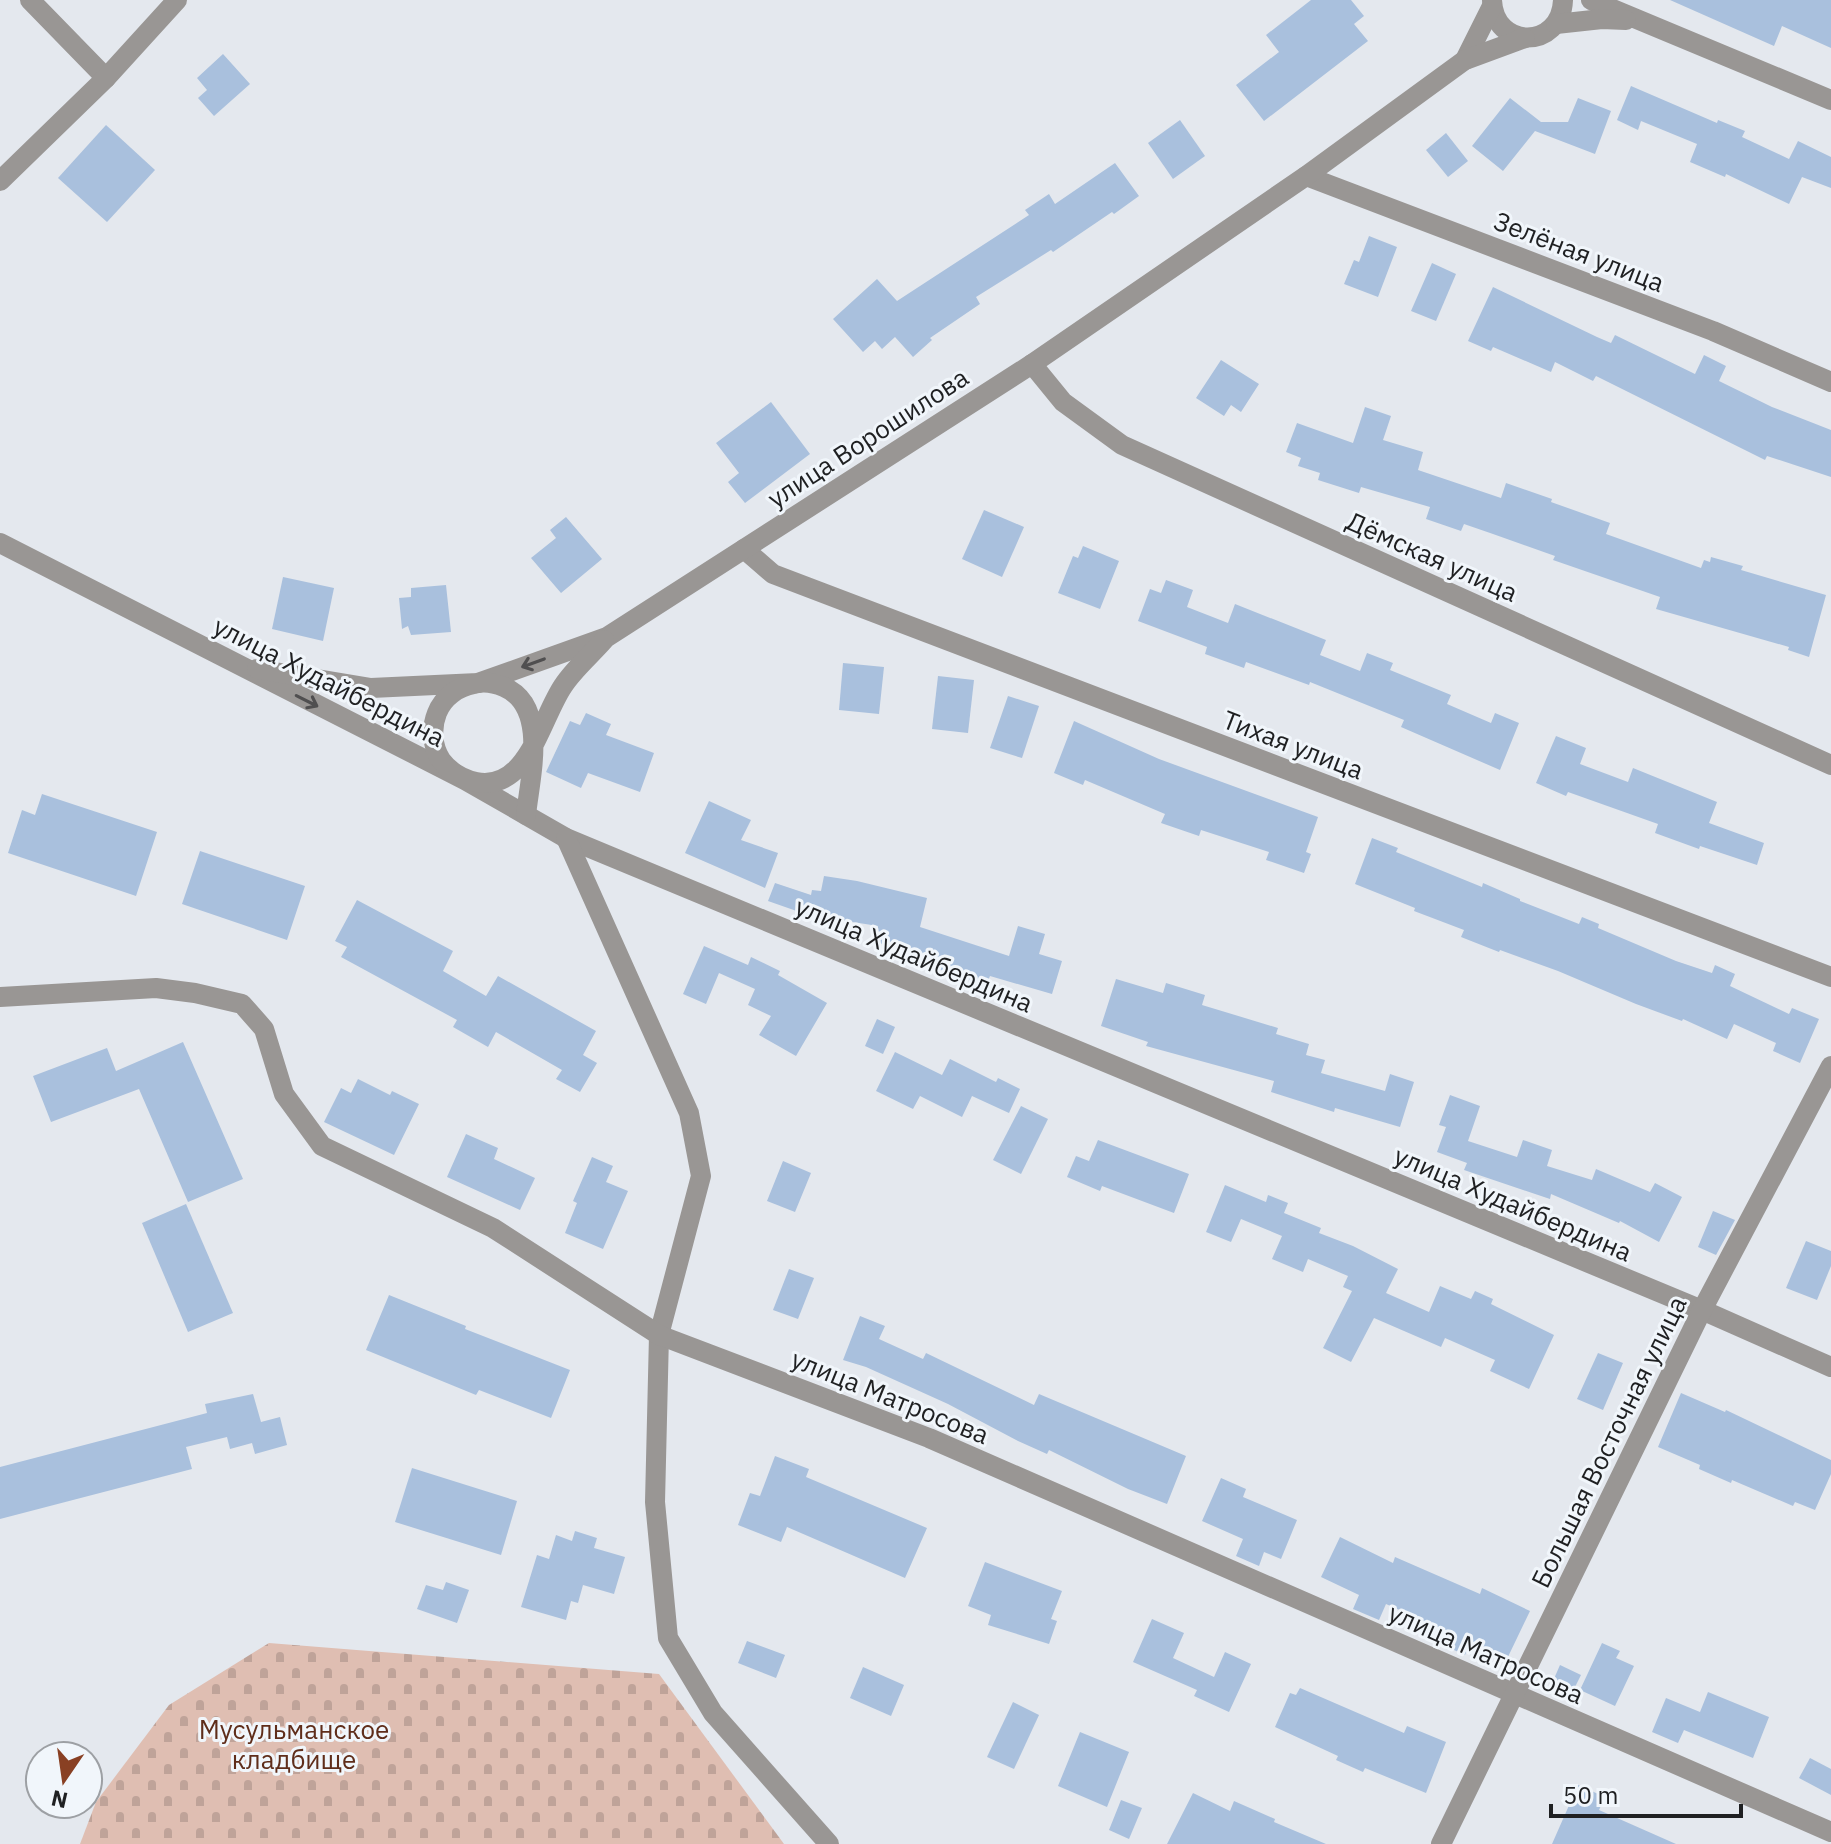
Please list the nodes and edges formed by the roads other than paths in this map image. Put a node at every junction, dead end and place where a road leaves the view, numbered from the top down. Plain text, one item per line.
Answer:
1 (30, 0) edge
2 (177, 0) edge
3 (1563, 0) edge
4 (1591, 0) edge
5 (1492, 3) edge
6 (1634, 20) junction
7 (1556, 24) junction
8 (1525, 38) junction
9 (1465, 60) junction
10 (106, 78) junction
11 (1831, 100) edge
12 (1306, 176) junction
13 (0, 181) edge
14 (1032, 364) junction
15 (1831, 382) edge
16 (0, 543) edge
17 (744, 549) junction
18 (607, 637) junction
19 (237, 666) junction
20 (478, 683) junction
21 (533, 744) junction
22 (1831, 765) edge
23 (465, 780) junction
24 (526, 815) junction
25 (566, 838) junction
26 (1831, 977) edge
27 (0, 997) edge
28 (1831, 1066) edge
29 (1702, 1310) junction
30 (659, 1335) junction
31 (1831, 1367) edge
32 (1514, 1695) junction
33 (1831, 1832) edge
34 (829, 1844) edge
35 (1441, 1844) edge

1 - 10 street
2 - 10 street
3 - 7 street
4 - 6 street
5 - 8 street
5 - 9 street, улица Ворошилова
6 - 7 street
6 - 11 street
7 - 8 street, улица Ворошилова
8 - 9 street, улица Ворошилова
9 - 12 street, улица Ворошилова
10 - 13 street
12 - 14 street, улица Ворошилова
12 - 15 street, Зелёная улица
14 - 17 street, улица Ворошилова
14 - 22 street, Дёмская улица
16 - 19 street, улица Худайбердина
17 - 18 street, улица Ворошилова
17 - 26 street, Тихая улица
18 -> 20 street, улица Ворошилова
18 - 21 street
19 - 20 street, улица Ворошилова
19 -> 23 street, улица Худайбердина
20 - 21 street
20 - 23 street
21 - 23 street
21 - 24 street
23 - 24 street, улица Худайбердина
24 - 25 street, улица Худайбердина
25 - 29 street, улица Худайбердина
25 - 30 street
27 - 30 street, улица Матросова
28 - 29 street, Большая Восточная улица
29 - 31 street, улица Худайбердина
29 - 32 street, Большая Восточная улица
30 - 32 street, улица Матросова
30 - 34 street
32 - 33 street, улица Матросова
32 - 35 street, Большая Восточная улица

